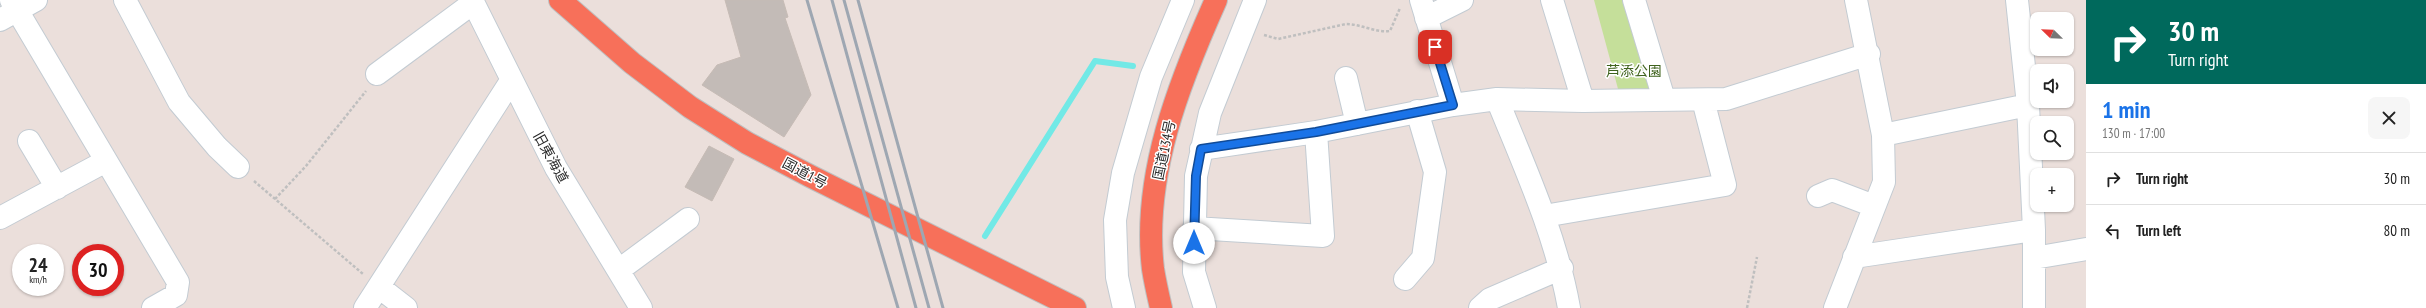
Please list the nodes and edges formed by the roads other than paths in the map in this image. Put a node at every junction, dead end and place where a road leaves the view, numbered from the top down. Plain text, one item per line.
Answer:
1 (36, 0) edge
2 (125, 0) edge
3 (560, 0) edge
4 (1183, 0) edge
5 (1216, 0) edge
6 (1255, 0) edge
7 (1462, 0) edge
8 (1552, 0) edge
9 (1634, 0) edge
10 (1856, 0) edge
11 (2017, 0) edge
12 (473, 2) edge
13 (1416, 8) edge
14 (9, 10) edge
15 (1869, 54) junction
16 (377, 74) road end
17 (1346, 78) dead end
18 (511, 81) junction
19 (1497, 99) junction
20 (1664, 99) junction
21 (1703, 100) junction
22 (1583, 101) junction
23 (1453, 105) junction
24 (2028, 105) junction
25 (1417, 111) junction
26 (1357, 124) junction
27 (1316, 132) junction
28 (1883, 135) junction
29 (29, 141) dead end
30 (1201, 149) junction
31 (106, 161) junction
32 (238, 167) road end
33 (56, 188) junction
34 (1818, 196) dead end
35 (1874, 206) junction
36 (1544, 216) junction
37 (0, 218) edge
38 (688, 219) dead end
39 (1194, 228) junction
40 (2034, 230) junction
41 (2086, 249) edge
42 (1854, 257) junction
43 (2034, 258) junction
44 (1562, 268) junction
45 (619, 270) junction
46 (1405, 279) dead end
47 (379, 287) junction
48 (153, 308) edge
49 (365, 308) edge
50 (406, 308) edge
51 (641, 308) edge
52 (1075, 308) edge
53 (1124, 308) edge
54 (1161, 308) edge
55 (1205, 308) edge
56 (1480, 308) edge
57 (1569, 308) edge
58 (1835, 308) edge
59 (2034, 308) edge

1 - 14 street
2 - 32 street
3 - 52 highway, 国道1号
4 - 53 street
5 - 54 highway, 国道134号
6 - 30 street
7 - 13 street
8 - 22 street
9 - 20 street
10 - 15 street
11 - 24 street
12 - 16 street
12 - 18 street, 旧東海道
13 - 23 street
14 - 31 street
15 - 21 street
15 - 28 street
17 - 26 street
18 - 45 street, 旧東海道
18 - 47 street
19 - 22 street
19 - 23 street
19 - 36 street
20 - 21 street
20 - 22 street
21 - 36 street
23 - 25 street
24 - 28 street
24 - 40 street
25 - 26 street
25 - 46 street
26 - 27 street
27 - 30 street
27 - 39 street
28 - 35 street
29 - 33 street
30 - 39 street
31 - 33 street
31 - 48 street
33 - 37 street
34 - 35 street
35 - 42 street
36 - 44 street
38 - 45 street
39 - 55 street
40 - 42 street
40 - 43 street
41 - 43 street
42 - 58 street
43 - 59 street
44 - 56 street
44 - 57 street
45 - 51 street, 旧東海道
47 - 49 street
47 - 50 street

